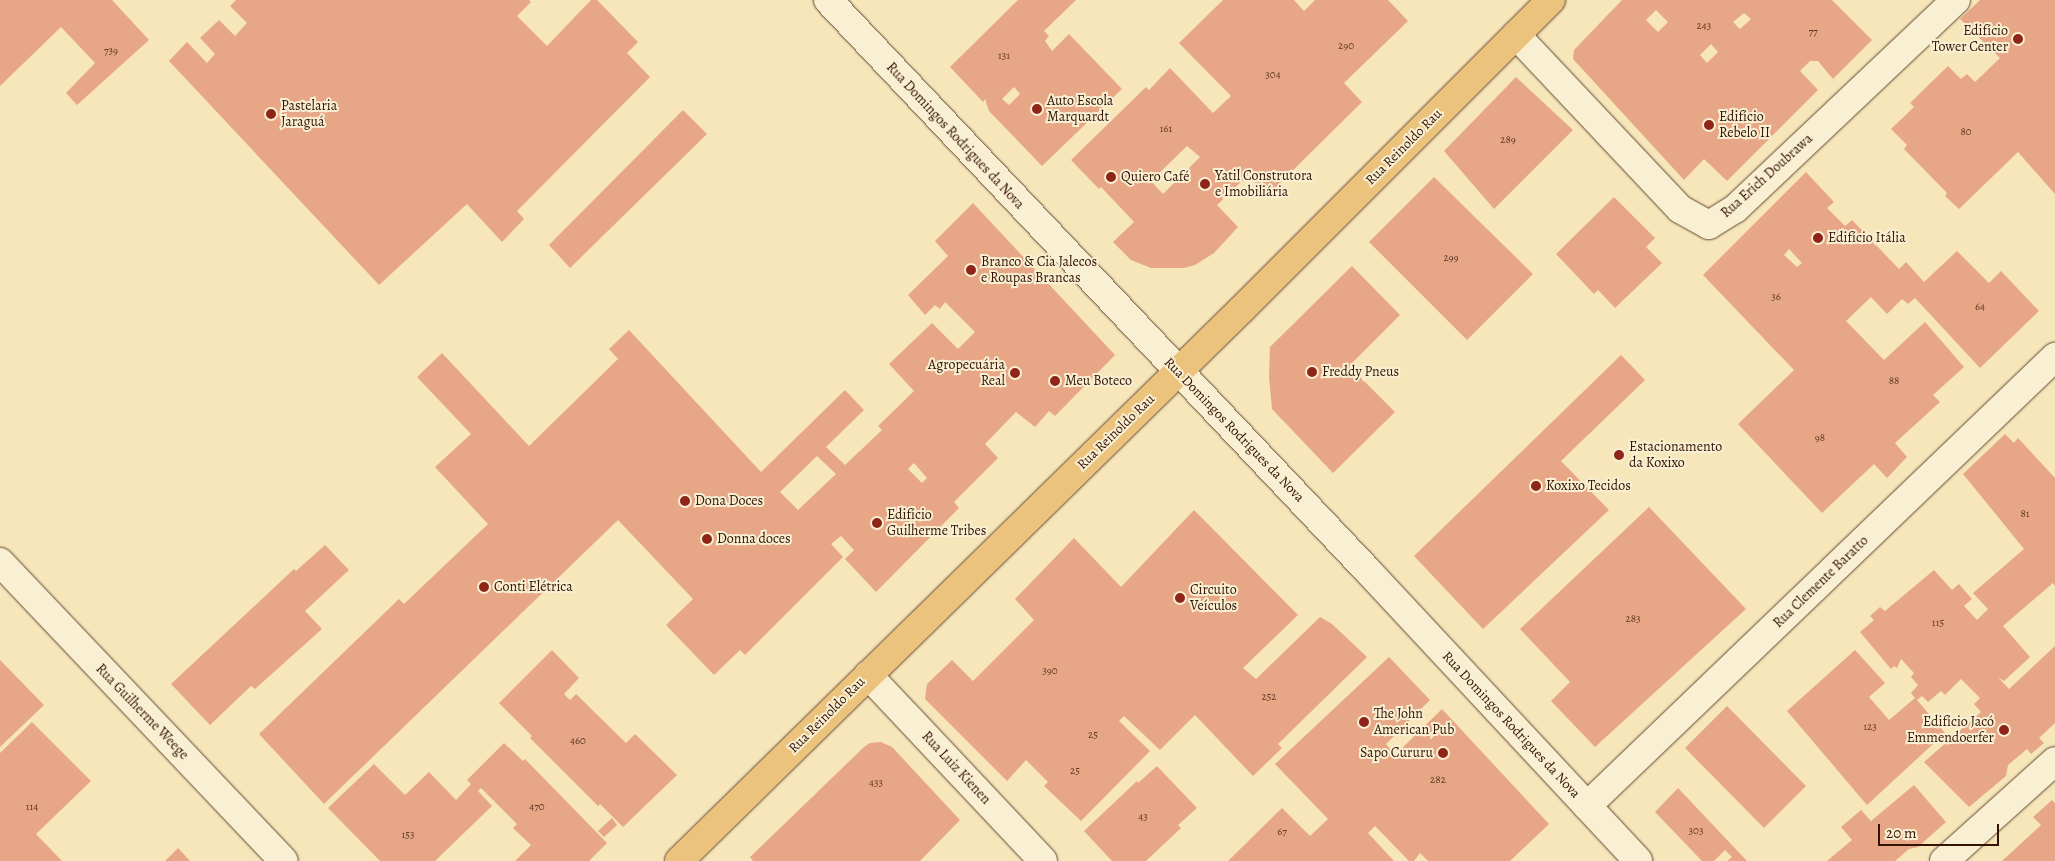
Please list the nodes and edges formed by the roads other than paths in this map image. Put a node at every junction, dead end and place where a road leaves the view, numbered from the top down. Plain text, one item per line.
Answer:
1 (828, 0) edge
2 (1551, 0) edge
3 (1956, 0) edge
4 (1516, 35) junction
5 (2055, 357) edge
6 (1178, 372) junction
7 (0, 562) edge
8 (868, 675) junction
9 (2055, 761) edge
10 (1587, 806) junction
11 (284, 861) edge
12 (679, 861) edge
13 (1043, 861) edge
14 (1638, 861) edge
15 (1944, 861) edge

1 - 6 street, Rua Domingos Rodrigues da Nova
2 - 4 main road, Rua Reinoldo Rau
3 - 4 street, Rua Erich Doubrawa
4 - 6 main road, Rua Reinoldo Rau
5 - 10 street, Rua Clemente Baratto
6 - 8 main road, Rua Reinoldo Rau
6 - 10 street, Rua Domingos Rodrigues da Nova
7 - 11 street, Rua Guilherme Weege
8 - 12 main road, Rua Reinoldo Rau
8 - 13 street, Rua Luiz Kienen
9 - 15 street
10 - 14 street, Rua Domingos Rodrigues da Nova

